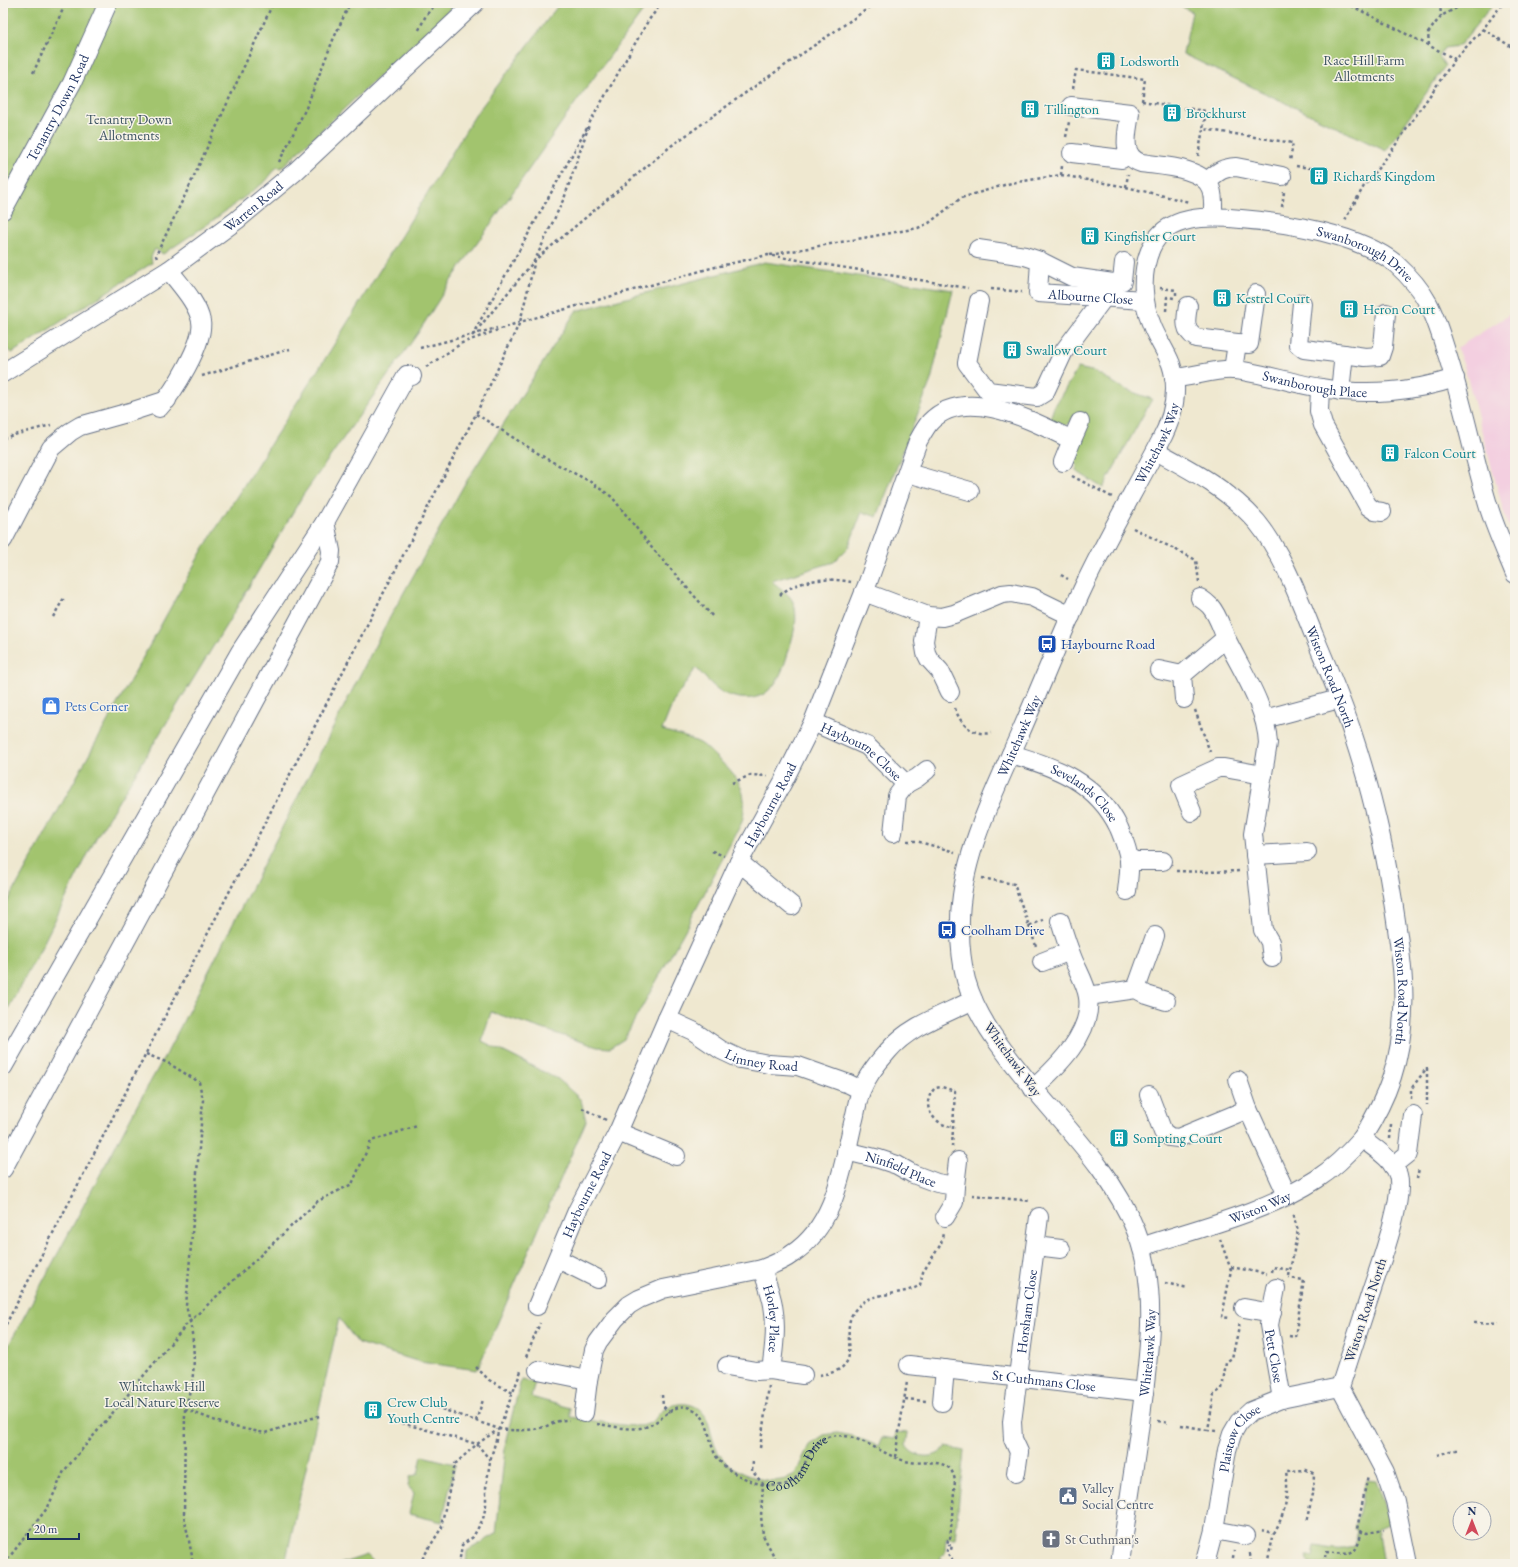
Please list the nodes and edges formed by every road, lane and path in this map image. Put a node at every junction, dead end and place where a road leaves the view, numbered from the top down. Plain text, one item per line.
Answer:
1 (66, 3) edge
2 (108, 3) edge
3 (274, 3) edge
4 (350, 3) edge
5 (437, 3) edge
6 (475, 3) edge
7 (662, 3) edge
8 (876, 3) edge
9 (1346, 3) edge
10 (1440, 3) edge
11 (1466, 3) edge
12 (1503, 3) edge
13 (1441, 16) junction
14 (1483, 29) junction
15 (418, 34) dead end
16 (1429, 46) junction
17 (1515, 50) edge
18 (1455, 59) junction
19 (33, 73) dead end
20 (1142, 101) dead end
21 (1071, 106) dead end
22 (1172, 106) dead end
23 (1184, 108) dead end
24 (590, 122) junction
25 (1204, 129) dead end
26 (1072, 153) dead end
27 (1128, 153) junction
28 (278, 167) dead end
29 (1317, 169) dead end
30 (1285, 170) joint
31 (1206, 181) junction
32 (3, 210) edge
33 (1214, 217) junction
34 (1338, 236) junction
35 (978, 249) dead end
36 (768, 255) junction
37 (535, 260) junction
38 (1040, 261) junction
39 (1124, 262) dead end
40 (164, 265) junction
41 (1164, 289) dead end
42 (978, 293) junction
43 (1038, 293) junction
44 (1256, 294) dead end
45 (1103, 298) junction
46 (1144, 300) junction
47 (1302, 303) dead end
48 (1188, 306) dead end
49 (1386, 313) dead end
50 (520, 322) junction
51 (1153, 328) junction
52 (472, 336) junction
53 (1237, 343) junction
54 (420, 348) dead end
55 (1344, 354) junction
56 (1233, 370) junction
57 (3, 373) edge
58 (412, 376) joint
59 (1174, 378) junction
60 (1455, 378) junction
61 (1320, 388) junction
62 (1340, 391) junction
63 (171, 405) junction
64 (476, 414) junction
65 (152, 416) dead end
66 (1080, 422) dead end
67 (1072, 440) junction
68 (1156, 451) junction
69 (1063, 462) joint
70 (908, 473) junction
71 (970, 491) dead end
72 (1121, 512) junction
73 (1382, 512) dead end
74 (325, 522) junction
75 (3, 540) edge
76 (1515, 574) edge
77 (865, 589) junction
78 (780, 595) dead end
79 (64, 598) dead end
80 (1200, 598) joint
81 (928, 616) junction
82 (1071, 616) junction
83 (53, 617) dead end
84 (713, 617) dead end
85 (1226, 638) junction
86 (1160, 670) dead end
87 (1182, 675) junction
88 (950, 692) joint
89 (1184, 699) joint
90 (1339, 699) junction
91 (1264, 719) junction
92 (813, 722) junction
93 (991, 733) dead end
94 (1011, 754) junction
95 (1218, 768) junction
96 (927, 770) dead end
97 (1263, 775) junction
98 (783, 782) junction
99 (732, 784) dead end
100 (906, 784) junction
101 (1192, 812) dead end
102 (893, 833) joint
103 (1307, 852) dead end
104 (972, 853) junction
105 (1129, 861) junction
106 (1163, 861) joint
107 (739, 862) junction
108 (1256, 862) junction
109 (966, 876) junction
110 (1127, 891) dead end
111 (792, 906) dead end
112 (1060, 921) joint
113 (1029, 926) junction
114 (1155, 936) dead end
115 (1070, 951) junction
116 (1272, 958) dead end
117 (1042, 962) joint
118 (1136, 989) junction
119 (1088, 996) junction
120 (973, 1000) junction
121 (1166, 1001) dead end
122 (667, 1019) junction
123 (146, 1054) junction
124 (3, 1067) edge
125 (1238, 1080) dead end
126 (1033, 1089) junction
127 (861, 1090) junction
128 (1149, 1095) dead end
129 (582, 1108) dead end
130 (1248, 1109) junction
131 (1413, 1115) dead end
132 (417, 1126) dead end
133 (952, 1127) junction
134 (618, 1132) junction
135 (1362, 1138) junction
136 (846, 1151) junction
137 (676, 1156) dead end
138 (958, 1161) joint
139 (1393, 1166) junction
140 (3, 1169) edge
141 (955, 1189) junction
142 (1287, 1195) junction
143 (945, 1217) joint
144 (1039, 1217) joint
145 (1220, 1239) dead end
146 (1036, 1246) junction
147 (1142, 1248) junction
148 (1061, 1249) dead end
149 (558, 1259) junction
150 (1230, 1267) junction
151 (762, 1269) junction
152 (1249, 1270) dead end
153 (598, 1279) dead end
154 (1166, 1283) dead end
155 (1282, 1283) junction
156 (1188, 1288) dead end
157 (537, 1306) dead end
158 (1244, 1308) dead end
159 (1272, 1313) junction
160 (190, 1321) junction
161 (1474, 1323) dead end
162 (1499, 1324) dead end
163 (3, 1330) edge
164 (1270, 1338) junction
165 (909, 1365) joint
166 (728, 1366) dead end
167 (476, 1367) dead end
168 (945, 1369) junction
169 (538, 1370) dead end
170 (772, 1370) junction
171 (803, 1375) joint
172 (1019, 1378) junction
173 (588, 1380) junction
174 (1340, 1387) junction
175 (1144, 1392) junction
176 (513, 1393) dead end
177 (662, 1395) dead end
178 (1282, 1399) junction
179 (483, 1400) dead end
180 (942, 1402) dead end
181 (436, 1407) dead end
182 (185, 1409) junction
183 (669, 1412) junction
184 (319, 1416) dead end
185 (582, 1419) junction
186 (1155, 1420) dead end
187 (476, 1421) junction
188 (402, 1423) dead end
189 (1169, 1423) dead end
190 (1181, 1425) dead end
191 (499, 1429) junction
192 (1208, 1430) junction
193 (1232, 1434) junction
194 (477, 1444) junction
195 (760, 1448) dead end
196 (1457, 1451) dead end
197 (1437, 1456) dead end
198 (895, 1457) junction
199 (490, 1461) junction
200 (753, 1462) dead end
201 (1385, 1472) junction
202 (1016, 1473) dead end
203 (763, 1484) junction
204 (1306, 1522) dead end
205 (1214, 1530) junction
206 (1362, 1531) junction
207 (1372, 1532) dead end
208 (1274, 1533) junction
209 (1247, 1544) junction
210 (5, 1563) edge
211 (192, 1564) edge
212 (419, 1564) edge
213 (459, 1564) edge
214 (778, 1564) edge
215 (959, 1564) edge
216 (1120, 1564) edge
217 (1205, 1564) edge
218 (1251, 1564) edge
219 (1267, 1564) edge
220 (1324, 1564) edge
221 (1408, 1564) edge

1 - 19 path
2 - 32 street, Tenantry Down Road
3 - 40 path
4 - 28 path
5 - 15 path
6 - 40 street, Warren Road
7 - 24 path
8 - 37 path
9 - 16 path
10 - 13 path
11 - 13 path
12 - 14 path
13 - 16 path
14 - 17 path
14 - 18 path
16 - 18 path
18 - 34 path
20 - 22 path
21 - 27 street
23 - 25 path
24 - 37 path
24 - 52 path
26 - 27 street
27 - 31 street
29 - 30 path
30 - 31 street
31 - 33 street
33 - 34 street, Swanborough Drive
33 - 36 path
33 - 46 street, Swanborough Drive
34 - 60 street, Swanborough Drive
35 - 38 street
36 - 42 path
36 - 50 path
37 - 50 path
37 - 52 path
38 - 39 street
38 - 43 street
40 - 57 street, Warren Road
40 - 63 street
41 - 51 path
42 - 43 path
42 - 45 street
43 - 45 street, Albourne Close
44 - 53 street
45 - 46 street, Albourne Close
46 - 51 street, Swanborough Drive
47 - 55 street
48 - 53 street
49 - 55 street
50 - 52 path
50 - 58 path
50 - 64 path
51 - 59 street, Swanborough Drive
52 - 54 path
53 - 56 street
55 - 62 street
56 - 59 street, Swanborough Place
56 - 61 street, Swanborough Place
58 - 74 street
59 - 68 street, Whitehawk Way
60 - 62 street, Swanborough Place
60 - 76 street, Swanborough Drive
61 - 62 street, Swanborough Place
61 - 73 street
63 - 65 street
63 - 75 street
64 - 84 path
64 - 123 path
66 - 67 street
67 - 69 street
67 - 70 street, Haybourne Road
68 - 72 street, Whitehawk Way
68 - 90 street, Wiston Road North
69 - 72 path
70 - 71 street
70 - 77 street, Haybourne Road
72 - 80 path
72 - 82 street, Whitehawk Way
74 - 124 street
74 - 140 street
77 - 78 path
77 - 81 street
77 - 92 street, Haybourne Road
79 - 83 path
80 - 85 street
81 - 82 street
81 - 88 street
82 - 94 street, Whitehawk Way
85 - 87 street
85 - 91 street
86 - 87 street
87 - 89 street
88 - 93 path
89 - 95 path
90 - 91 street
90 - 135 street, Wiston Road North
91 - 97 street
92 - 98 street, Haybourne Road
92 - 100 street, Haybourne Close
94 - 104 street, Whitehawk Way
94 - 105 street, Sevelands Close
95 - 97 street
95 - 101 street
96 - 100 street, Haybourne Close
97 - 108 street
98 - 99 path
98 - 107 street, Haybourne Road
100 - 102 street, Haybourne Close
102 - 104 path
103 - 108 street
104 - 109 street, Whitehawk Way
105 - 106 street
105 - 110 street, Sevelands Close
106 - 108 path
107 - 111 street, Haybourne Road
107 - 122 street, Haybourne Road
108 - 116 street
109 - 113 path
109 - 120 street, Whitehawk Way
112 - 113 path
112 - 115 street
113 - 117 path
114 - 118 street
115 - 117 street
115 - 119 street
118 - 119 street
118 - 121 street
119 - 126 street
120 - 126 street, Whitehawk Way
120 - 127 street
122 - 127 street, Limney Road
122 - 134 street, Haybourne Road
123 - 160 path
123 - 163 path
125 - 130 street
126 - 147 street, Whitehawk Way
127 - 136 street
128 - 130 street
129 - 134 path
130 - 142 street
131 - 139 street
132 - 160 path
133 - 133 path, Ninfield Place
133 - 138 path, Ninfield Place
134 - 137 street
134 - 149 street, Haybourne Road
135 - 139 street
135 - 142 street, Wiston Way
136 - 141 street, Ninfield Place
136 - 151 street
138 - 141 street, Ninfield Place
139 - 174 street, Wiston Road North
141 - 143 street, Ninfield Place
141 - 144 path
142 - 147 street, Wiston Way
142 - 155 path
143 - 171 path
144 - 146 street, Horsham Close
145 - 150 path
146 - 148 street
146 - 172 street, Horsham Close
147 - 175 street, Whitehawk Way
149 - 153 street
149 - 157 street, Haybourne Road
150 - 152 path
150 - 192 path
151 - 170 street, Horley Place
151 - 173 street
154 - 156 path
155 - 159 street, Pett Close
155 - 164 path
158 - 159 street, Pett Close
159 - 164 street, Pett Close
160 - 182 path
160 - 210 path
161 - 162 path
164 - 178 street, Pett Close
165 - 168 street, St Cuthmans Close
165 - 198 path
166 - 170 street, Horley Place
167 - 176 path
168 - 172 street, St Cuthmans Close
168 - 180 street
169 - 173 street
170 - 171 street, Horley Place
170 - 195 path
172 - 175 street, St Cuthmans Close
172 - 202 street, Horsham Close
173 - 185 street
174 - 178 street, Plaistow Close
174 - 201 street
175 - 216 street, Whitehawk Way
177 - 183 path
178 - 193 street, Plaistow Close
179 - 187 path
181 - 187 path, Coolham Drive
182 - 184 path
182 - 211 path
183 - 185 path, Coolham Drive
183 - 203 path, Coolham Drive
185 - 191 path, Coolham Drive
186 - 189 path
187 - 191 path, Coolham Drive
188 - 194 path
190 - 192 path
191 - 194 path
191 - 199 path
192 - 193 path
193 - 205 street, Plaistow Close
194 - 199 path
194 - 212 path
196 - 197 path
198 - 203 path, Coolham Drive
198 - 215 path, Coolham Drive
199 - 213 path
200 - 203 path
201 - 206 path
201 - 221 street
203 - 214 path
204 - 208 path
205 - 209 street
205 - 217 street, Plaistow Close
206 - 207 path
206 - 220 path
208 - 209 path
208 - 219 path
209 - 218 path

